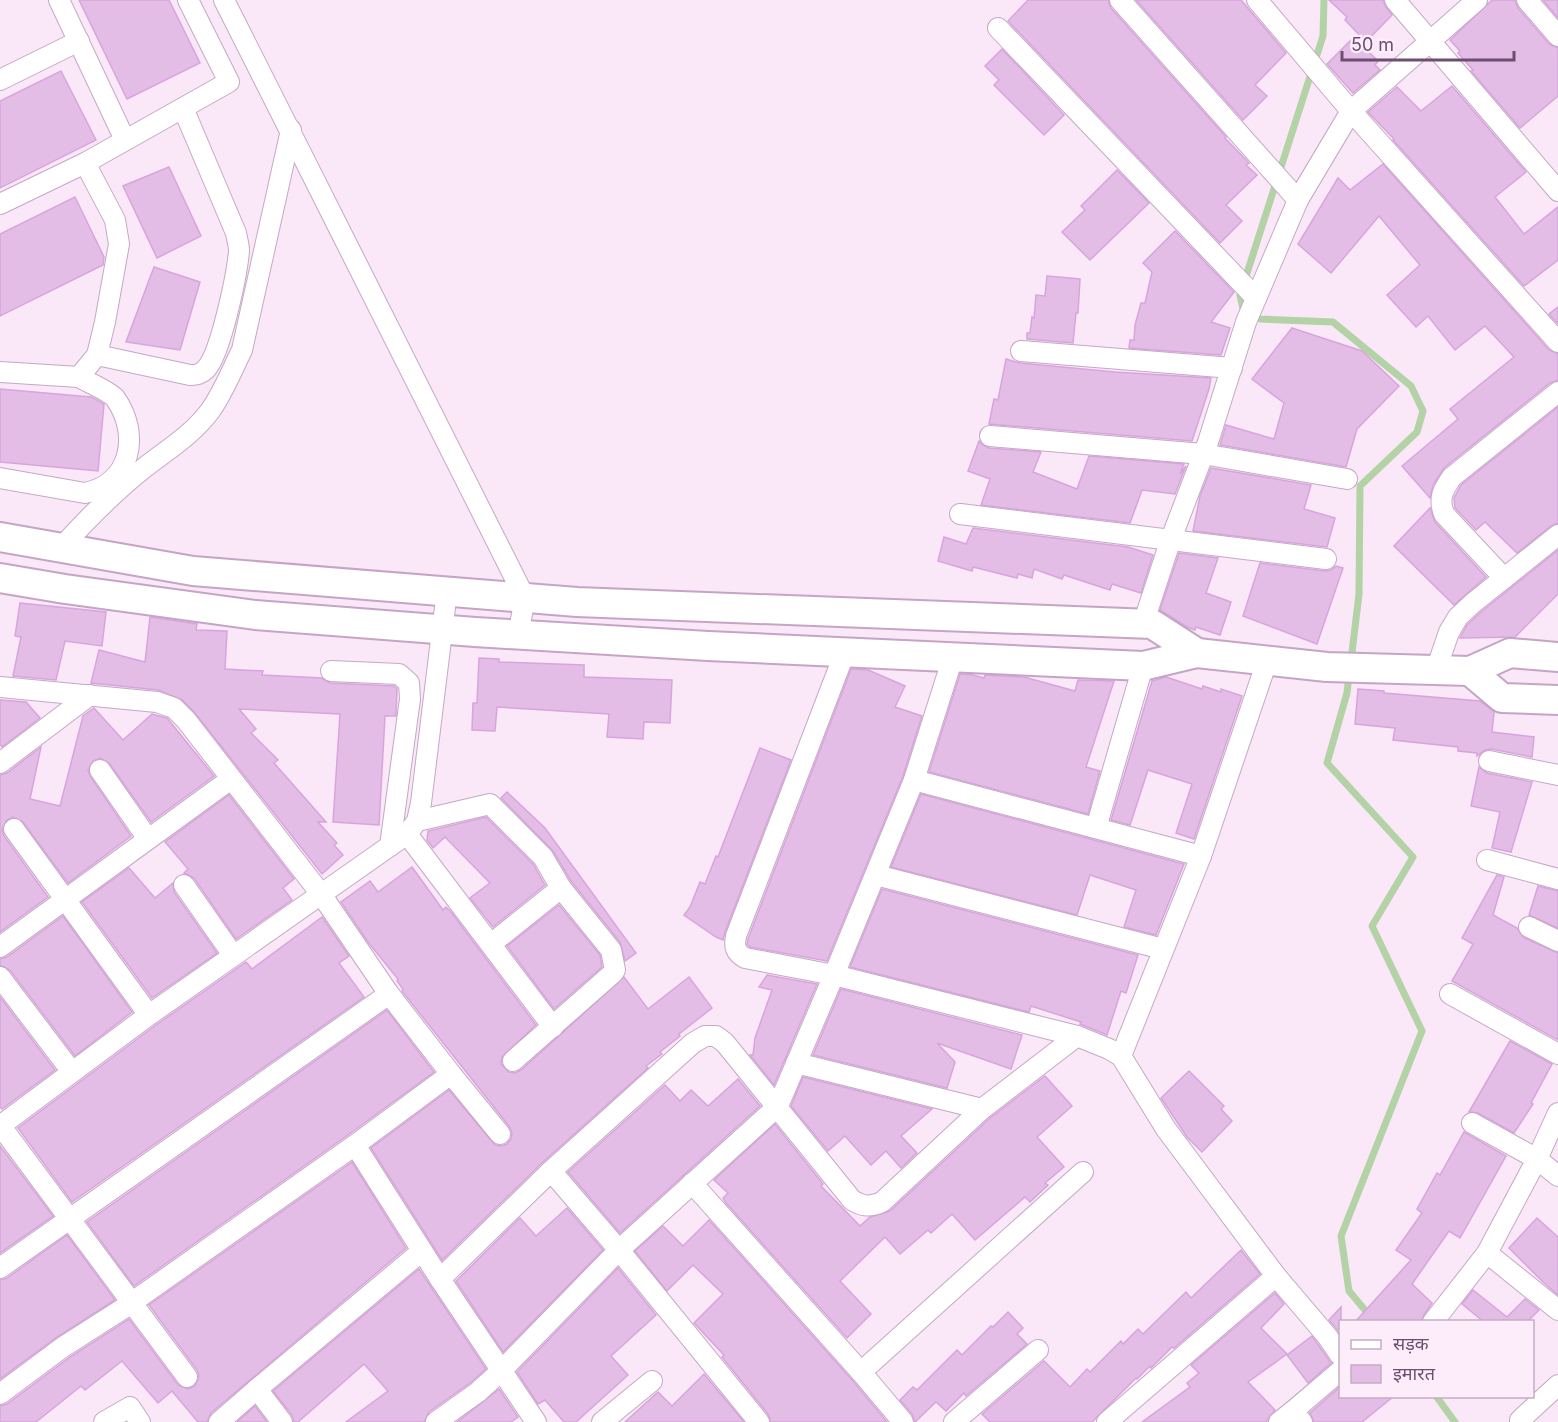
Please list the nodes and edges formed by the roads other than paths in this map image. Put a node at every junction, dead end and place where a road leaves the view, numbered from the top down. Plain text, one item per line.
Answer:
1 (59, 0) edge
2 (188, 0) edge
3 (224, 0) edge
4 (1120, 0) edge
5 (1257, 0) edge
6 (1395, 0) edge
7 (1477, 0) edge
8 (1527, 0) edge
9 (998, 28) dead end
10 (1558, 36) edge
11 (1431, 40) junction
12 (79, 41) junction
13 (0, 80) edge
14 (183, 108) junction
15 (1351, 111) junction
16 (291, 130) junction
17 (125, 140) junction
18 (85, 163) junction
19 (1558, 191) edge
20 (1294, 195) junction
21 (0, 204) edge
22 (1251, 304) junction
23 (1558, 342) edge
24 (1021, 351) dead end
25 (97, 355) junction
26 (1232, 368) junction
27 (0, 372) edge
28 (79, 377) junction
29 (1558, 392) edge
30 (990, 436) dead end
31 (1203, 454) junction
32 (0, 478) edge
33 (1347, 479) dead end
34 (960, 514) dead end
35 (1558, 535) edge
36 (0, 537) edge
37 (1171, 539) junction
38 (62, 548) junction
39 (1326, 559) dead end
40 (0, 578) edge
41 (1504, 578) junction
42 (447, 591) junction
43 (525, 598) junction
44 (1143, 624) junction
45 (444, 630) junction
46 (518, 634) junction
47 (844, 652) junction
48 (1197, 653) junction
49 (953, 657) junction
50 (1558, 657) edge
51 (1267, 661) junction
52 (1143, 666) junction
53 (1436, 670) junction
54 (331, 671) dead end
55 (1470, 671) junction
56 (0, 687) edge
57 (90, 695) junction
58 (1558, 700) edge
59 (1489, 761) dead end
60 (0, 763) edge
61 (100, 770) dead end
62 (1558, 775) edge
63 (231, 778) junction
64 (914, 780) junction
65 (412, 827) junction
66 (1096, 828) junction
67 (14, 829) dead end
68 (148, 839) junction
69 (390, 846) junction
70 (1201, 856) junction
71 (1486, 860) dead end
72 (876, 875) junction
73 (1558, 879) edge
74 (184, 885) dead end
75 (561, 888) junction
76 (321, 894) junction
77 (65, 900) junction
78 (1529, 927) dead end
79 (1558, 940) edge
80 (490, 944) junction
81 (0, 947) edge
82 (1163, 949) junction
83 (233, 955) junction
84 (834, 975) junction
85 (0, 977) edge
86 (389, 993) junction
87 (1450, 994) dead end
88 (149, 1015) junction
89 (553, 1027) junction
90 (1077, 1036) junction
91 (1558, 1054) edge
92 (1121, 1056) junction
93 (513, 1061) dead end
94 (796, 1063) junction
95 (72, 1072) junction
96 (451, 1074) junction
97 (778, 1106) junction
98 (982, 1109) junction
99 (1558, 1113) edge
100 (1472, 1124) dead end
101 (0, 1125) edge
102 (500, 1134) dead end
103 (355, 1145) junction
104 (1537, 1159) junction
105 (551, 1171) junction
106 (1083, 1172) dead end
107 (1558, 1176) edge
108 (692, 1183) junction
109 (70, 1218) junction
110 (619, 1250) junction
111 (422, 1251) junction
112 (1487, 1253) junction
113 (0, 1268) edge
114 (1276, 1276) junction
115 (440, 1279) junction
116 (132, 1302) junction
117 (1558, 1310) edge
118 (1435, 1320) edge
119 (1038, 1350) dead end
120 (1339, 1352) edge
121 (501, 1371) junction
122 (861, 1372) junction
123 (1339, 1373) edge
124 (187, 1377) dead end
125 (652, 1381) dead end
126 (1558, 1385) edge
127 (257, 1389) junction
128 (0, 1394) edge
129 (1291, 1418) edge
130 (1520, 1420) dead end
131 (104, 1422) edge
132 (140, 1422) edge
133 (219, 1422) edge
134 (282, 1422) edge
135 (436, 1422) edge
136 (536, 1422) edge
137 (602, 1422) edge
138 (759, 1422) edge
139 (903, 1422) edge
140 (954, 1422) edge
141 (1107, 1422) edge

1 - 12 street
2 - 14 street
3 - 16 street
4 - 20 street
5 - 15 street
6 - 11 street
7 - 11 street
8 - 10 street
9 - 22 street
11 - 15 street
11 - 19 street
12 - 13 street
12 - 17 street
14 - 17 street
14 - 25 street
15 - 20 street
15 - 23 street
16 - 38 street
16 - 43 street
17 - 18 street
18 - 21 street
18 - 25 street
20 - 22 street
22 - 26 street
24 - 26 street
25 - 28 street
26 - 31 street
27 - 28 street
28 - 32 street
29 - 41 street
30 - 31 street
31 - 33 street
31 - 37 street
34 - 37 street
35 - 41 street
36 - 38 main road
37 - 39 street
37 - 44 street
38 - 42 main road
40 - 45 main road
41 - 53 street
42 - 43 main road
42 - 45 street
43 - 44 main road
43 - 46 street
44 - 48 main road
45 - 46 main road
45 - 65 street
46 - 47 main road
47 - 49 main road
47 - 84 street
48 - 51 main road
48 - 52 main road
49 - 52 main road
49 - 64 street
50 - 55 main road
51 - 53 main road
51 - 70 street
52 - 66 street
53 - 55 main road
54 - 69 street
55 - 58 main road
56 - 57 street
57 - 60 street
57 - 63 street
59 - 62 street
61 - 68 street
63 - 68 street
63 - 76 street
64 - 66 street
64 - 72 street
65 - 69 street
65 - 75 street
65 - 80 street
66 - 70 street
67 - 77 street
68 - 77 street
69 - 76 street
70 - 82 street
71 - 73 street
72 - 82 street
72 - 84 street
74 - 83 street
75 - 80 street
75 - 89 street
76 - 83 street
76 - 86 street
77 - 81 street
77 - 88 street
78 - 79 street
80 - 89 street
82 - 92 street
83 - 88 street
84 - 90 street
84 - 94 street
85 - 95 street
86 - 96 street
86 - 109 street
87 - 91 street
88 - 95 street
89 - 93 street
90 - 92 street
90 - 98 street
92 - 114 street
94 - 97 street
94 - 98 street
95 - 101 street
96 - 102 street
96 - 103 street
97 - 98 street
97 - 105 street
97 - 108 street
99 - 104 street
100 - 104 street
101 - 109 street
103 - 111 street
103 - 116 street
104 - 107 street
104 - 112 street
105 - 110 street
105 - 115 street
106 - 122 street
108 - 110 street
108 - 122 street
109 - 113 street
109 - 116 street
110 - 121 street
110 - 138 street
111 - 115 street
111 - 127 street
112 - 117 street
112 - 118 street
114 - 120 street
114 - 141 street
115 - 121 street
116 - 124 street
116 - 128 street
119 - 140 street
121 - 135 street
121 - 136 street
122 - 139 street
123 - 129 street
125 - 137 street
126 - 130 street
127 - 133 street
127 - 134 street
131 - 132 street

